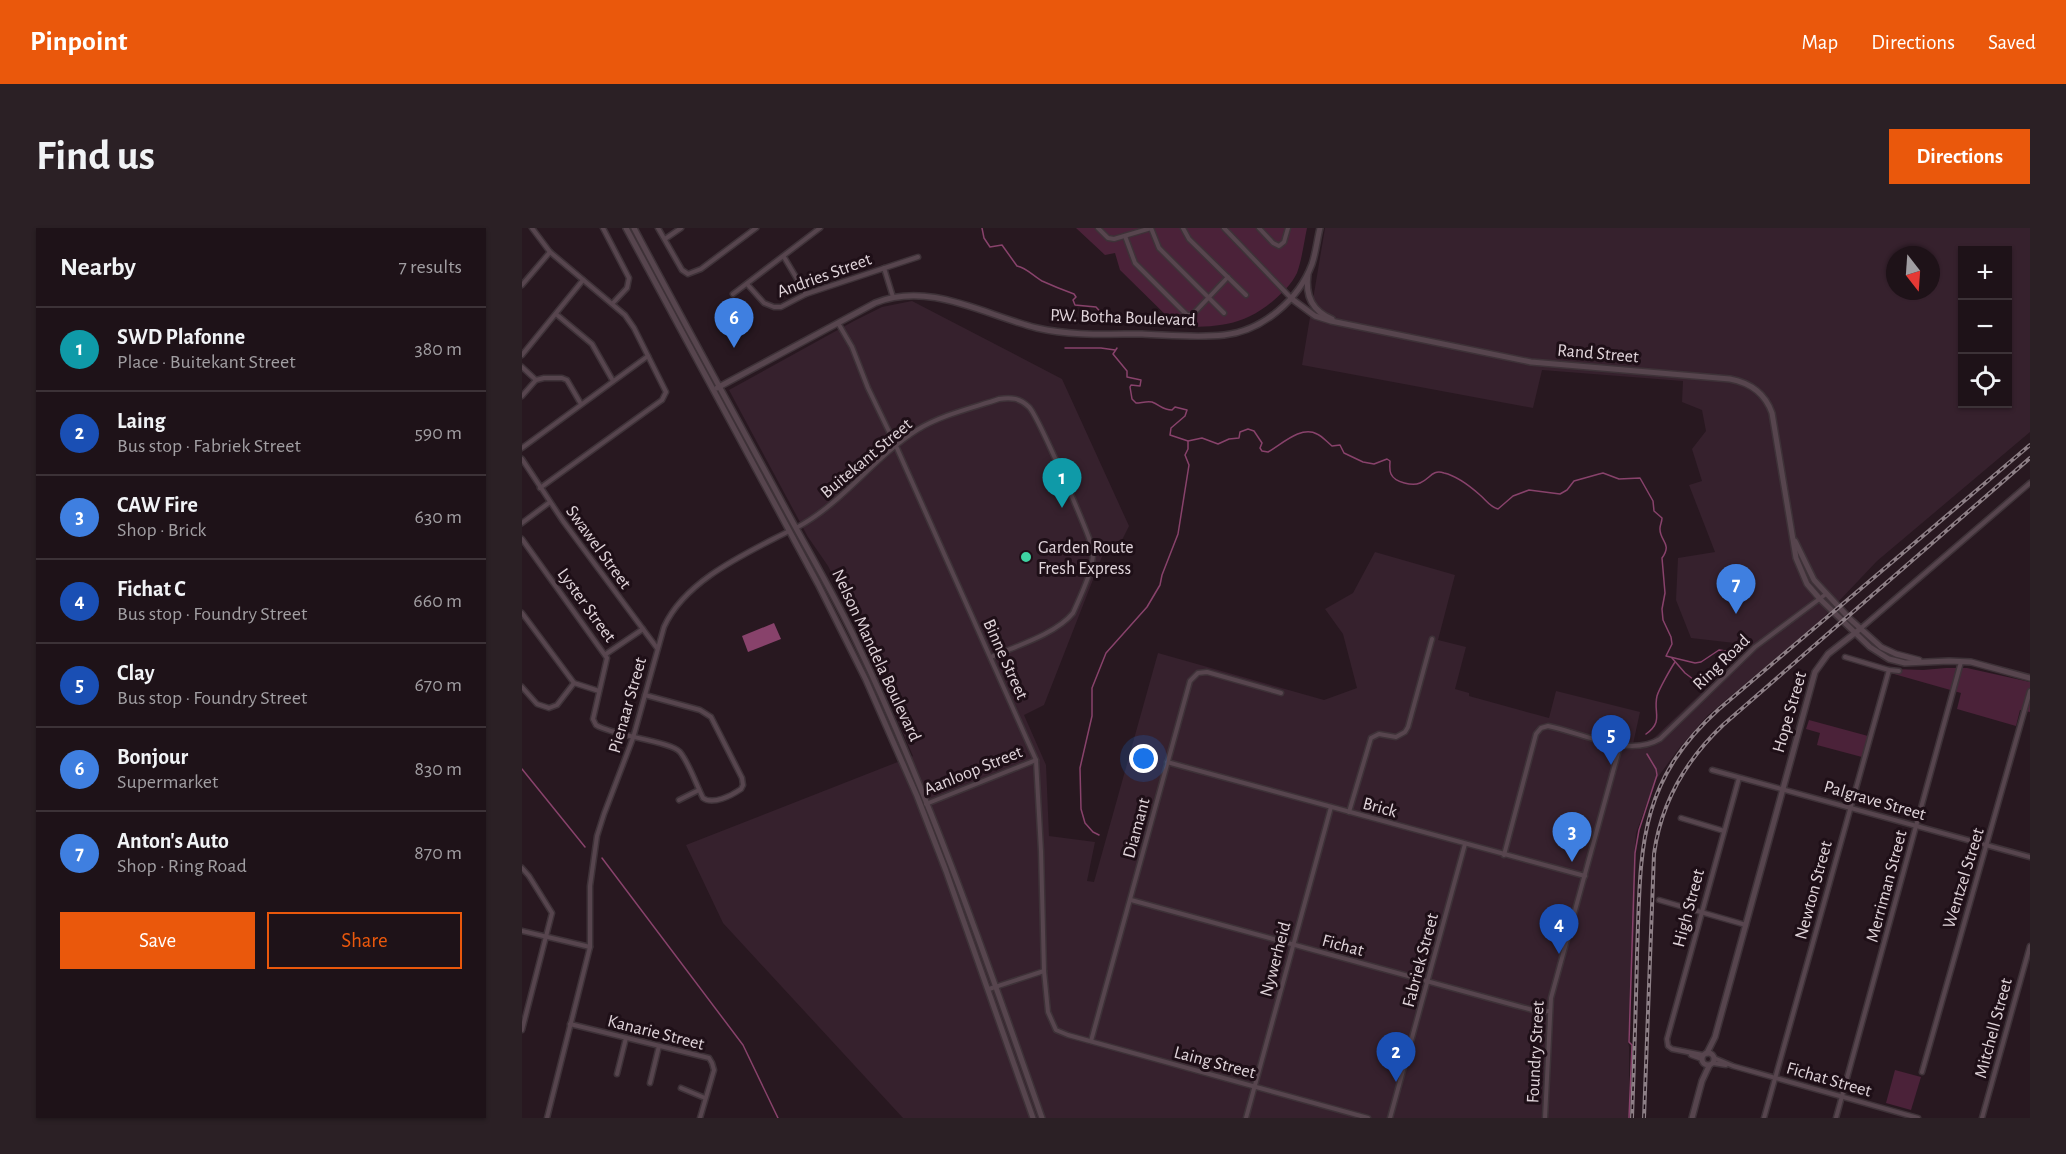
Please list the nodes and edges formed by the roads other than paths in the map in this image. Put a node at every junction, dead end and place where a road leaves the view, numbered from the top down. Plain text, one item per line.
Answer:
1 (531, 228) edge
2 (603, 228) edge
3 (626, 228) edge
4 (634, 228) edge
5 (658, 228) edge
6 (681, 228) edge
7 (756, 228) edge
8 (820, 228) edge
9 (1098, 228) edge
10 (1151, 228) edge
11 (1183, 228) edge
12 (1224, 228) edge
13 (1259, 228) edge
14 (1288, 228) edge
15 (1320, 228) edge
16 (1125, 236) junction
17 (665, 239) junction
18 (550, 252) junction
19 (784, 256) junction
20 (918, 257) dead end
21 (884, 268) junction
22 (1309, 268) junction
23 (1228, 277) junction
24 (583, 280) junction
25 (660, 284) junction
26 (747, 284) junction
27 (522, 285) edge
28 (733, 294) dead end
29 (806, 294) junction
30 (1246, 295) dead end
31 (893, 297) junction
32 (1209, 298) junction
33 (1292, 299) junction
34 (613, 303) junction
35 (1224, 312) dead end
36 (556, 314) junction
37 (838, 322) junction
38 (1342, 323) junction
39 (522, 355) edge
40 (648, 356) junction
41 (522, 367) edge
42 (536, 380) junction
43 (613, 381) junction
44 (716, 389) junction
45 (522, 396) edge
46 (581, 404) junction
47 (896, 446) junction
48 (522, 448) edge
49 (754, 458) junction
50 (522, 459) edge
51 (524, 467) edge
52 (2030, 483) edge
53 (540, 488) junction
54 (550, 502) junction
55 (522, 523) edge
56 (796, 528) junction
57 (789, 531) junction
58 (1793, 536) junction
59 (522, 539) edge
60 (1826, 594) junction
61 (1820, 599) junction
62 (522, 613) edge
63 (524, 619) edge
64 (643, 629) junction
65 (1860, 629) junction
66 (1854, 634) junction
67 (1432, 639) dead end
68 (657, 648) junction
69 (606, 654) junction
70 (991, 657) junction
71 (1845, 657) dead end
72 (1924, 661) junction
73 (1961, 661) junction
74 (1889, 670) junction
75 (1899, 671) dead end
76 (2030, 678) edge
77 (574, 683) junction
78 (522, 687) edge
79 (599, 691) junction
80 (2030, 691) edge
81 (1281, 693) dead end
82 (645, 695) junction
83 (633, 738) junction
84 (1620, 746) junction
85 (1036, 760) junction
86 (1167, 762) junction
87 (1712, 770) dead end
88 (1739, 778) junction
89 (1784, 789) junction
90 (699, 790) junction
91 (680, 800) dead end
92 (928, 803) junction
93 (921, 806) junction
94 (1331, 807) junction
95 (1850, 808) junction
96 (1349, 812) junction
97 (1681, 818) dead end
98 (1916, 826) junction
99 (1724, 831) junction
100 (1465, 844) junction
101 (1988, 845) junction
102 (1504, 855) junction
103 (2030, 857) edge
104 (522, 868) edge
105 (1585, 876) junction
106 (1131, 900) junction
107 (1659, 900) dead end
108 (1701, 913) junction
109 (1746, 925) junction
110 (522, 931) edge
111 (546, 936) junction
112 (1293, 945) junction
113 (2030, 946) edge
114 (590, 947) junction
115 (1044, 971) junction
116 (1428, 982) junction
117 (996, 986) junction
118 (988, 989) junction
119 (1549, 1011) junction
120 (570, 1024) junction
121 (522, 1030) edge
122 (1056, 1030) joint
123 (626, 1038) junction
124 (1090, 1041) junction
125 (659, 1046) junction
126 (1668, 1046) joint
127 (1708, 1059) junction
128 (1922, 1072) dead end
129 (617, 1074) dead end
130 (1027, 1076) junction
131 (1020, 1078) junction
132 (1775, 1078) junction
133 (650, 1083) dead end
134 (1254, 1086) junction
135 (681, 1088) dead end
136 (1842, 1096) junction
137 (705, 1098) junction
138 (1039, 1110) junction
139 (1032, 1115) edge
140 (547, 1118) edge
141 (700, 1118) edge
142 (1042, 1118) edge
143 (1246, 1118) edge
144 (1368, 1118) edge
145 (1390, 1118) edge
146 (1545, 1118) edge
147 (1692, 1118) edge
148 (1764, 1118) edge
149 (1836, 1118) edge
150 (1918, 1118) edge
151 (1982, 1118) edge

1 - 18 street
2 - 34 street
3 - 25 street, Nelson Mandela Boulevard
4 - 25 street, Nelson Mandela Boulevard
5 - 17 street
6 - 17 street
7 - 17 street
8 - 19 street
9 - 16 street
10 - 16 street
10 - 32 street
11 - 23 street
12 - 33 street
13 - 14 street
15 - 22 street, P.W. Botha Boulevard
16 - 32 street
18 - 24 street
18 - 27 street
19 - 26 street
19 - 29 street
20 - 21 street, Andries Street
21 - 29 street, Andries Street
21 - 31 street, Andries Street
22 - 33 street, P.W. Botha Boulevard
22 - 38 street
23 - 30 street
23 - 32 street
24 - 34 street
24 - 36 street
25 - 44 street, Nelson Mandela Boulevard
26 - 28 street
26 - 29 street, Andries Street
31 - 33 street, P.W. Botha Boulevard
31 - 37 street, P.W. Botha Boulevard
32 - 35 street
33 - 38 street, Rand Street
34 - 40 street
36 - 39 street
36 - 43 street
37 - 44 street, P.W. Botha Boulevard
37 - 47 street, Binne Street
38 - 58 street, Rand Street
40 - 43 street
40 - 53 street
41 - 42 street
42 - 45 street
42 - 46 street
43 - 46 street
44 - 49 street, Nelson Mandela Boulevard
46 - 48 street
47 - 56 street, Buitekant Street
47 - 70 street, Binne Street
47 - 70 street, Buitekant Street
49 - 56 street, Nelson Mandela Boulevard
49 - 57 street, Nelson Mandela Boulevard
50 - 51 street, Swawel Street
51 - 53 street, Swawel Street
52 - 65 street, Hope Street
53 - 54 street, Swawel Street
54 - 55 street
54 - 64 street, Swawel Street
56 - 57 street
56 - 92 street, Nelson Mandela Boulevard
57 - 68 street, Pienaar Street
57 - 93 street, Nelson Mandela Boulevard
58 - 60 street, Rand Street
58 - 61 street, Rand Street
59 - 69 street, Lyster Street
60 - 61 street, Ring Road
60 - 65 street, Rand Street
61 - 66 street, Rand Street
61 - 84 street, Ring Road
62 - 63 street
63 - 77 street
64 - 68 street, Swawel Street
64 - 69 street
65 - 66 street, Hope Street
65 - 72 street, Rand Street
66 - 72 street, Rand Street
66 - 89 street, Hope Street
67 - 96 street
68 - 82 street, Pienaar Street
69 - 79 street, Lyster Street
70 - 85 street, Binne Street
71 - 74 street
72 - 73 street
73 - 76 street
73 - 98 street, Merriman Street
74 - 75 street
74 - 95 street, Newton Street
77 - 78 street
77 - 79 street
79 - 83 street, Lyster Street
80 - 101 street, Wentzel Street
81 - 86 street, Diamant
82 - 83 street, Pienaar Street
82 - 90 street
83 - 90 street
83 - 114 street, Pienaar Street
84 - 102 street
84 - 105 street, Foundry Street
85 - 92 street, Aanloop Street
85 - 115 street, Binne Street
86 - 94 street, Brick
86 - 106 street, Diamant
87 - 88 street, Palgrave Street
88 - 89 street, Palgrave Street
88 - 99 street, High Street
89 - 95 street, Palgrave Street
89 - 109 street, Hope Street
90 - 91 street
92 - 93 street, Aanloop Street
92 - 117 street, Nelson Mandela Boulevard
93 - 118 street, Nelson Mandela Boulevard
94 - 96 street, Brick
94 - 112 street, Nywerheid
95 - 98 street, Palgrave Street
95 - 132 street, Newton Street
96 - 100 street, Brick
97 - 99 street
98 - 101 street, Palgrave Street
98 - 136 street, Merriman Street
99 - 108 street, High Street
100 - 102 street, Brick
100 - 116 street, Fabriek Street
101 - 103 street, Palgrave Street
101 - 128 street, Wentzel Street
102 - 105 street, Brick
104 - 111 street
105 - 119 street, Foundry Street
106 - 112 street, Fichat
106 - 124 street, Diamant
107 - 108 street
108 - 109 street
108 - 126 street, High Street
109 - 127 street, Hope Street
110 - 111 street
111 - 114 street
111 - 121 street
112 - 116 street, Fichat
112 - 134 street, Nywerheid
113 - 151 street, Mitchell Street
114 - 120 street, Pienaar Street
115 - 117 street
115 - 122 street, Binne Street
116 - 119 street, Fichat
116 - 145 street, Fabriek Street
117 - 118 street
117 - 130 street, Nelson Mandela Boulevard
118 - 131 street, Nelson Mandela Boulevard
119 - 146 street, Foundry Street
120 - 123 street, Kanarie Street
120 - 140 street, Pienaar Street
122 - 124 street, Laing Street
123 - 125 street, Kanarie Street
123 - 129 street
124 - 134 street, Laing Street
125 - 133 street
125 - 137 street, Kanarie Street
126 - 127 street, Fichat Street
127 - 132 street, Fichat Street
127 - 147 street, Hope Street
130 - 131 street
130 - 138 street, Nelson Mandela Boulevard
131 - 139 street, Nelson Mandela Boulevard
132 - 136 street, Fichat Street
132 - 148 street, Newton Street
134 - 143 street, Nywerheid
134 - 144 street, Laing Street
135 - 137 street
136 - 149 street, Merriman Street
136 - 150 street, Fichat Street
137 - 141 street, Kanarie Street
138 - 139 street
138 - 142 street, Nelson Mandela Boulevard

